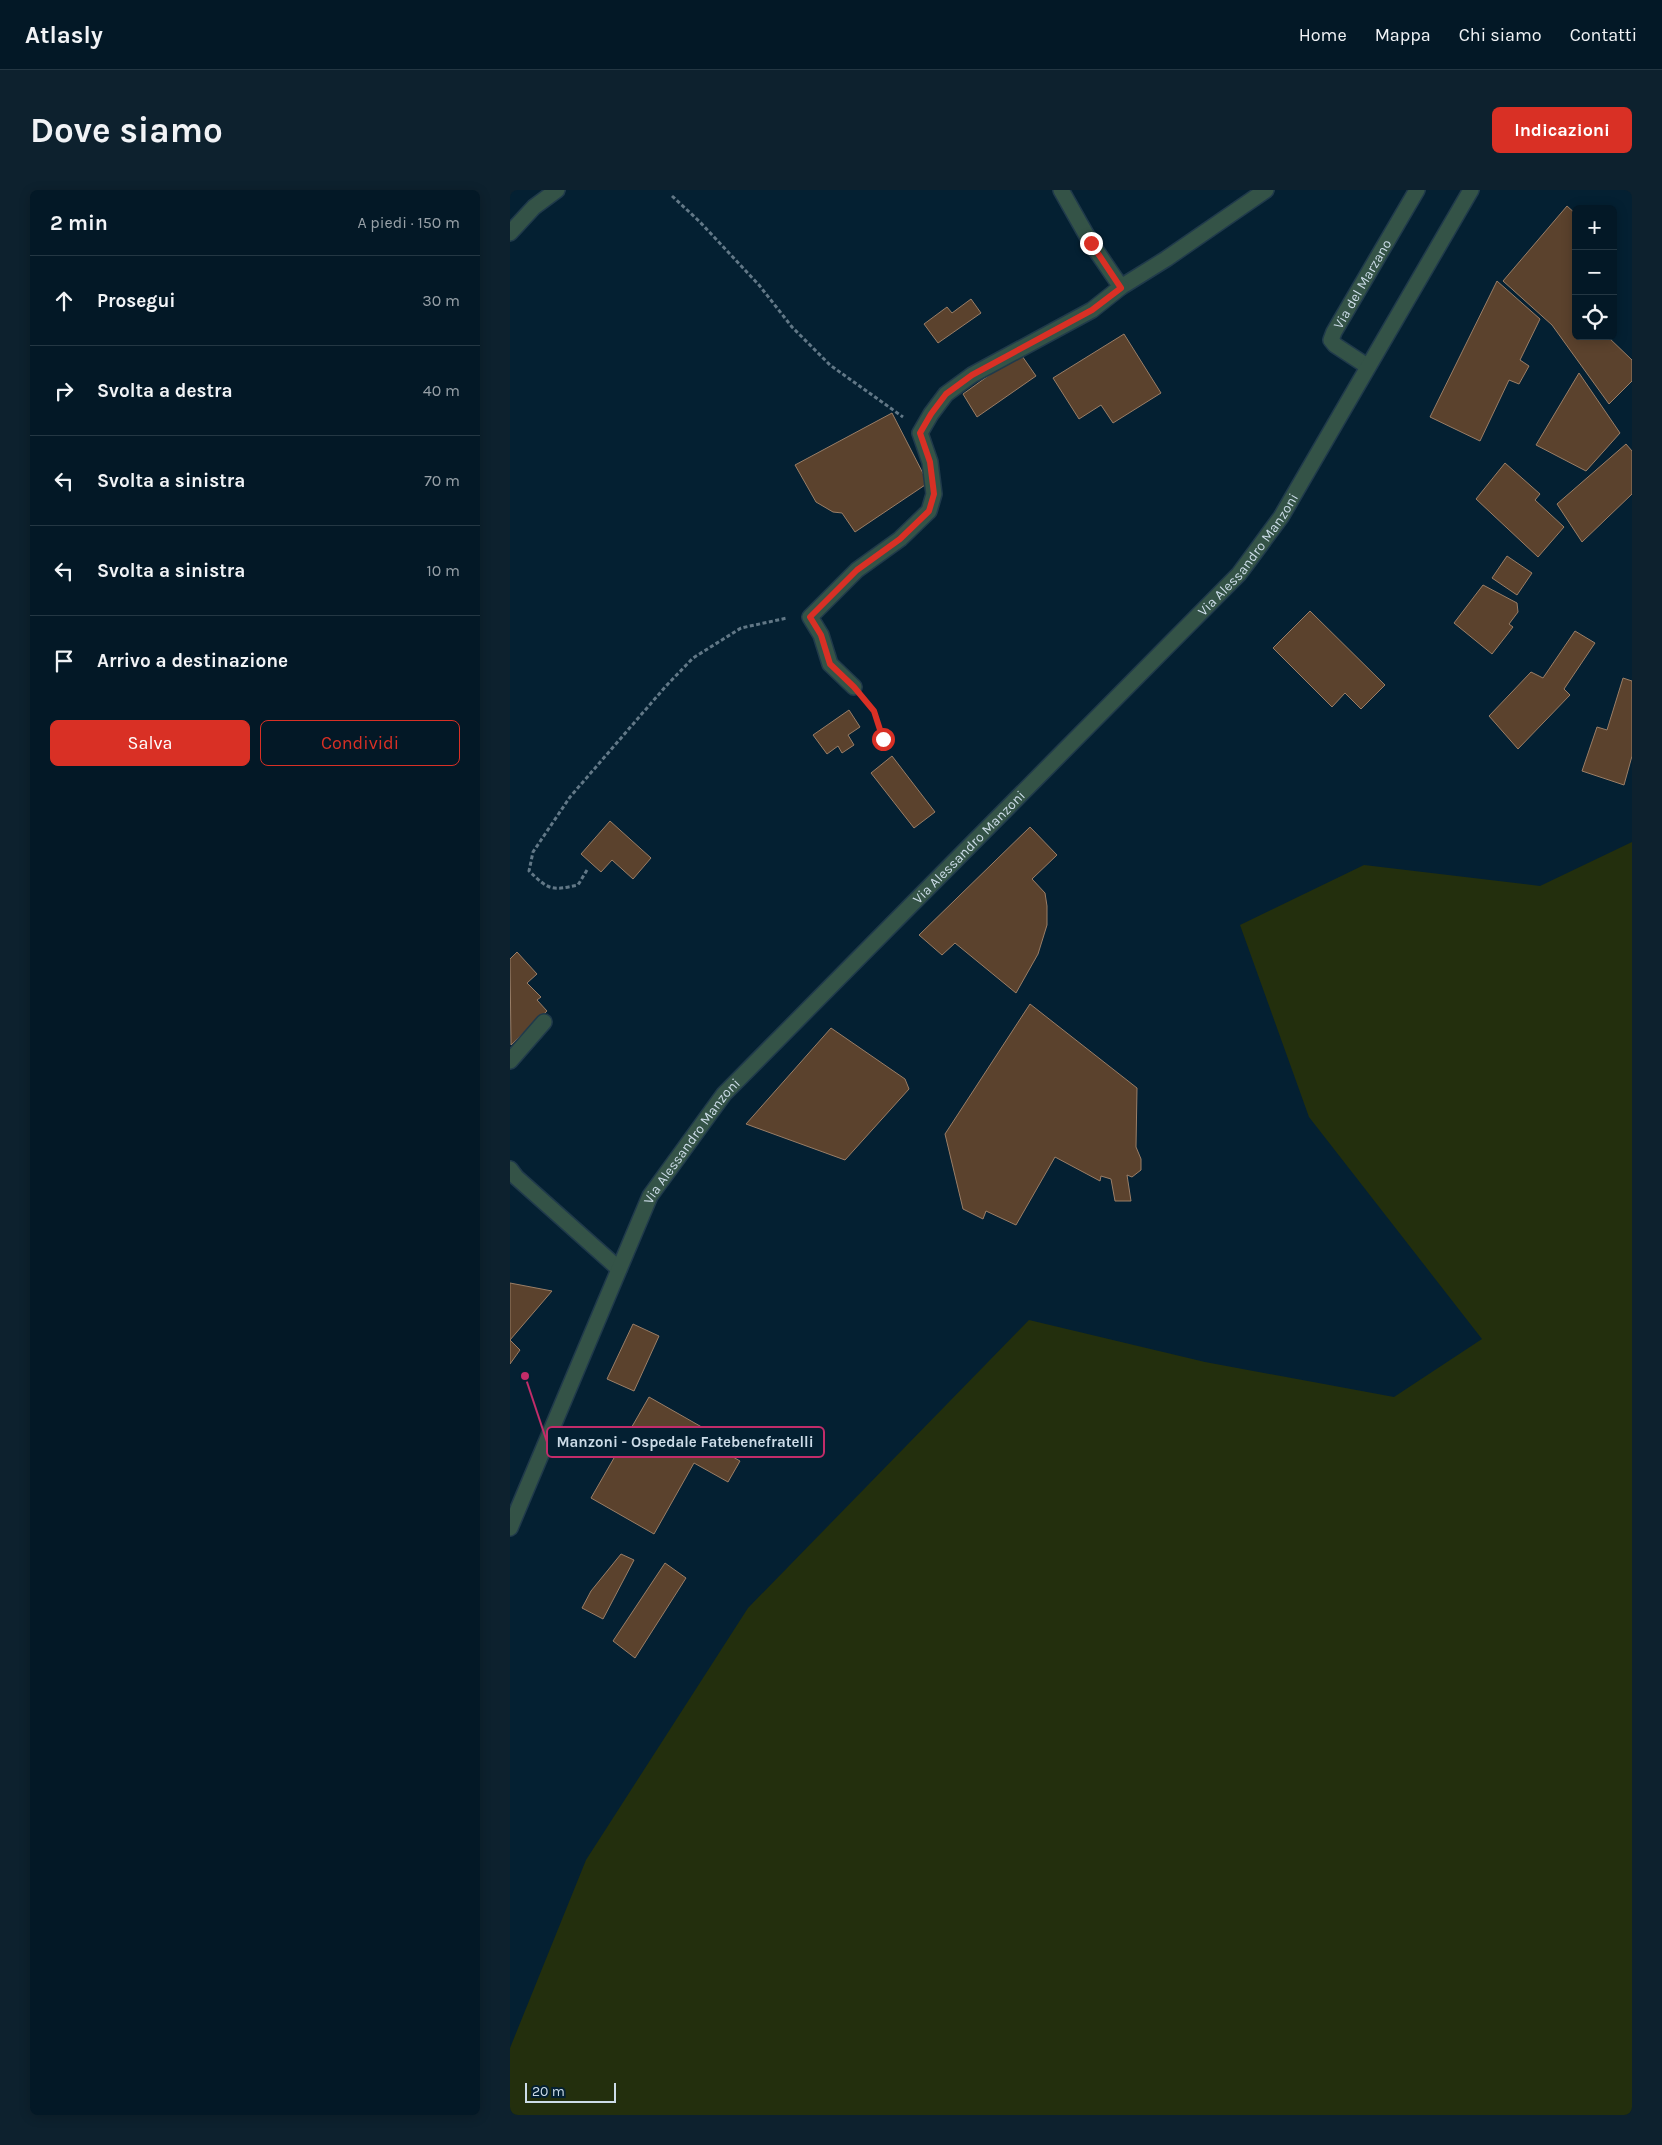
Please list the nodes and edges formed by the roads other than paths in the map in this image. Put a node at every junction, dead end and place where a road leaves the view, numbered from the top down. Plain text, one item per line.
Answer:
1 (557, 190) edge
2 (1061, 190) edge
3 (1266, 190) edge
4 (1417, 190) edge
5 (1471, 190) edge
6 (510, 232) edge
7 (1121, 288) junction
8 (1368, 366) junction
9 (854, 687) road end
10 (544, 1022) dead end
11 (510, 1061) edge
12 (510, 1169) edge
13 (619, 1269) junction
14 (510, 1528) edge

1 - 6 street
2 - 7 street
3 - 7 street
4 - 8 street, Via del Marzano
5 - 8 street, Via Alessandro Manzoni
7 - 9 street
8 - 13 street, Via Alessandro Manzoni
10 - 11 street
12 - 13 street
13 - 14 street, Via Alessandro Manzoni

